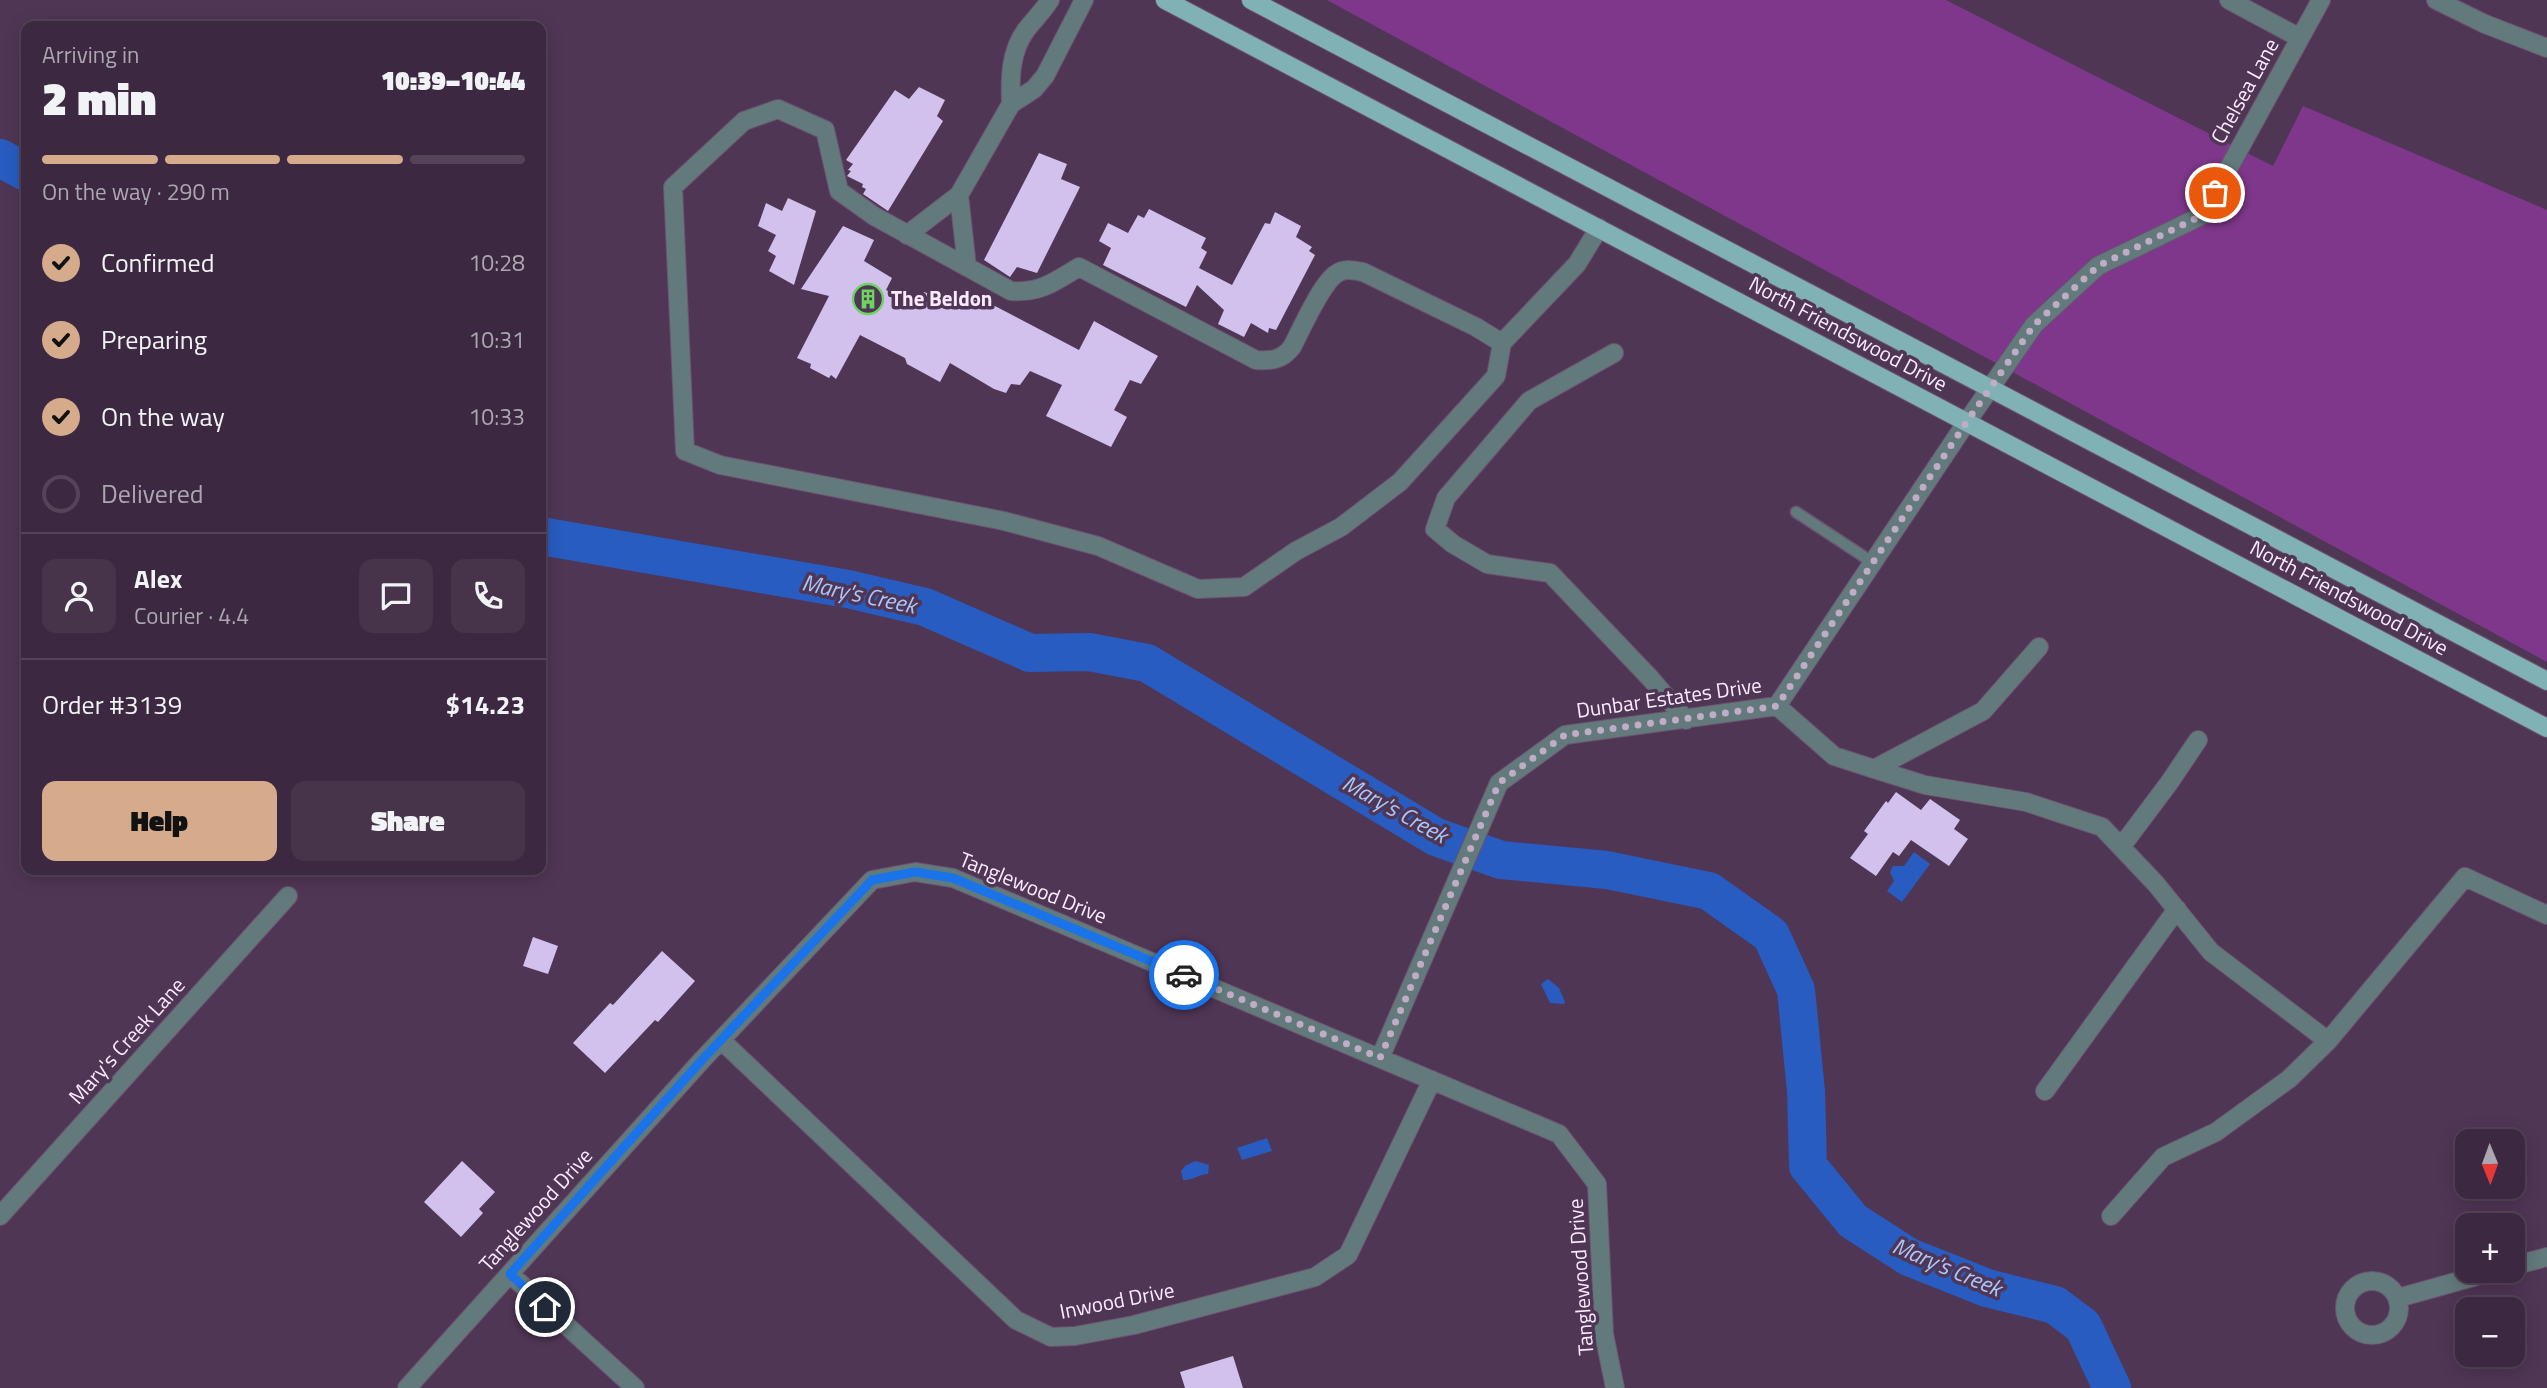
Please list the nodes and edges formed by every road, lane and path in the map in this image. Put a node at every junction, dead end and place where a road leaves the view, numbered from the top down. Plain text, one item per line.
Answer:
1 (1050, 0) edge
2 (1083, 0) edge
3 (1164, 0) edge
4 (1251, 0) edge
5 (2229, 0) edge
6 (2321, 0) edge
7 (2436, 0) edge
8 (2300, 38) junction
9 (2547, 48) edge
10 (1011, 104) junction
11 (959, 195) junction
12 (1599, 228) junction
13 (907, 235) junction
14 (967, 267) junction
15 (1502, 343) junction
16 (1614, 353) dead end
17 (1989, 389) junction
18 (1966, 423) junction
19 (1796, 512) dead end
20 (1872, 562) junction
21 (2039, 647) dead end
22 (2547, 681) edge
23 (1777, 706) junction
24 (1685, 720) junction
25 (2547, 728) edge
26 (2198, 740) dead end
27 (1874, 769) junction
28 (2121, 847) junction
29 (288, 896) dead end
30 (2177, 909) junction
31 (2547, 915) edge
32 (721, 1040) junction
33 (2328, 1041) junction
34 (1380, 1058) junction
35 (1432, 1080) junction
36 (2045, 1091) dead end
37 (0, 1216) edge
38 (2111, 1216) dead end
39 (2547, 1257) edge
40 (2525, 1263) edge
41 (510, 1274) junction
42 (2455, 1282) edge
43 (2398, 1298) dead end
44 (407, 1388) edge
45 (635, 1388) edge
46 (1615, 1388) edge

1 - 10 street
2 - 10 street
3 - 12 main road, North Friendswood Drive
4 - 17 main road, North Friendswood Drive
5 - 8 street
6 - 8 street, Chelsea Lane
7 - 9 street
8 - 17 street, Chelsea Lane
10 - 11 street
11 - 13 street
11 - 14 street
12 - 15 street
12 - 18 main road, North Friendswood Drive
13 - 14 street
13 - 15 street
14 - 15 street
16 - 24 street
17 - 18 street, Chelsea Lane
17 - 22 main road, North Friendswood Drive
18 - 20 street, Dunbar Estates Drive
18 - 25 main road, North Friendswood Drive
19 - 20 lane
20 - 23 street, Dunbar Estates Drive
21 - 27 street
23 - 24 street, Dunbar Estates Drive
23 - 27 street
24 - 34 street, Dunbar Estates Drive
26 - 28 street
27 - 28 street
28 - 30 street
29 - 37 street, Mary's Creek Lane
30 - 33 street
30 - 36 street
31 - 33 street
32 - 34 street, Tanglewood Drive
32 - 35 street, Inwood Drive
32 - 41 street, Tanglewood Drive
33 - 38 street
34 - 35 street, Tanglewood Drive
35 - 46 street, Tanglewood Drive
39 - 40 street
41 - 44 street, Tanglewood Drive
41 - 45 street
42 - 43 street

